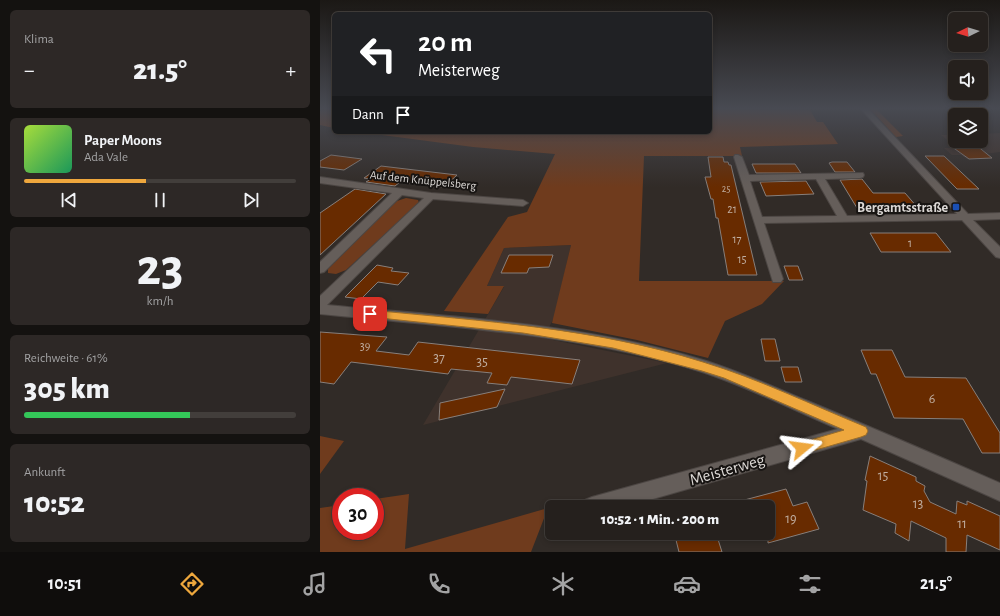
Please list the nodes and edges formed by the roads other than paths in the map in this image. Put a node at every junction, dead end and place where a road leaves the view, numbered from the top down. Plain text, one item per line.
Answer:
1 (888, 135) edge
2 (738, 157) dead end
3 (860, 175) dead end
4 (819, 176) junction
5 (745, 178) junction
6 (320, 180) edge
7 (399, 192) junction
8 (431, 196) junction
9 (523, 203) dead end
10 (1000, 216) edge
11 (966, 218) junction
12 (844, 219) junction
13 (759, 220) junction
14 (1000, 254) edge
15 (320, 269) edge
16 (776, 279) dead end
17 (320, 304) edge
18 (320, 309) edge
19 (861, 431) junction
20 (1000, 492) edge
21 (617, 500) edge

1 - 11 street
2 - 5 street
3 - 4 street
4 - 5 street
4 - 12 street
5 - 13 street
6 - 7 street, Auf dem Knüppelsberg
7 - 8 street, Auf dem Knüppelsberg
7 - 15 street
8 - 9 street, Auf dem Knüppelsberg
8 - 17 street
10 - 11 street
11 - 12 street
11 - 14 street
12 - 13 street
13 - 16 street
18 - 19 street
19 - 20 street
19 - 21 street, Meisterweg

